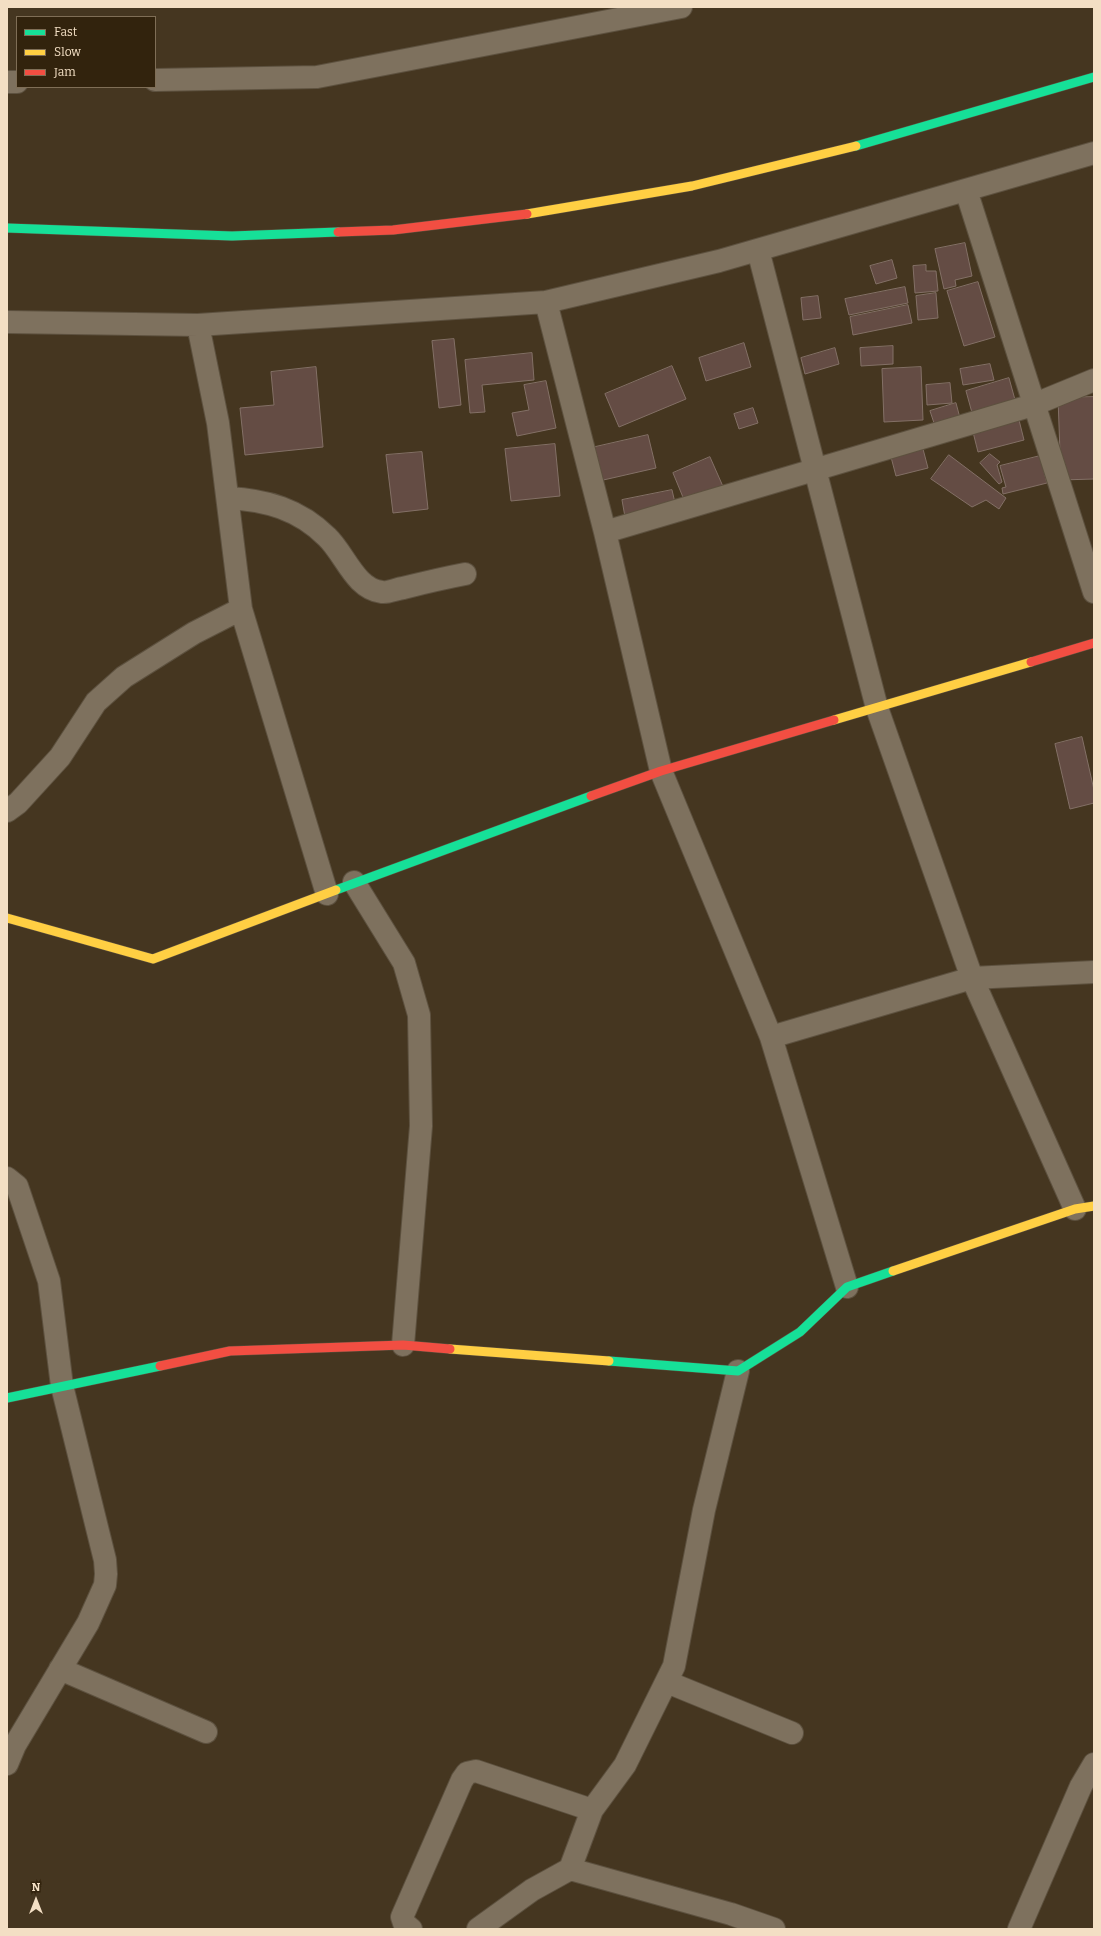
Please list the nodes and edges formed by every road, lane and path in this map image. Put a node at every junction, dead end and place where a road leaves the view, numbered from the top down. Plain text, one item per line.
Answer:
1 (681, 7) edge
2 (1094, 77) edge
3 (156, 80) edge
4 (1094, 153) edge
5 (966, 190) junction
6 (7, 228) edge
7 (758, 250) junction
8 (546, 302) junction
9 (7, 322) edge
10 (198, 325) junction
11 (1094, 380) edge
12 (1033, 405) junction
13 (816, 470) junction
14 (228, 498) junction
15 (605, 532) junction
16 (465, 574) dead end
17 (1094, 592) edge
18 (241, 609) junction
19 (1094, 643) edge
20 (877, 708) junction
21 (661, 771) junction
22 (7, 811) edge
23 (354, 882) junction
24 (327, 894) junction
25 (7, 918) edge
26 (1094, 972) edge
27 (972, 978) junction
28 (771, 1037) junction
29 (7, 1178) edge
30 (1084, 1208) edge
31 (847, 1287) junction
32 (403, 1345) junction
33 (738, 1371) junction
34 (62, 1386) junction
35 (7, 1398) edge
36 (60, 1669) junction
37 (666, 1682) junction
38 (206, 1732) dead end
39 (792, 1733) dead end
40 (7, 1764) edge
41 (1094, 1764) edge
42 (592, 1810) junction
43 (570, 1868) junction
44 (411, 1929) edge
45 (478, 1929) edge
46 (774, 1929) edge
47 (1019, 1929) edge

1 - 3 street
2 - 6 main road
4 - 5 street
5 - 7 street
5 - 12 street
7 - 8 street
7 - 13 street
8 - 10 street
8 - 15 street
9 - 10 street
10 - 14 street
11 - 12 street
12 - 13 street
12 - 17 street
13 - 15 street
13 - 20 street
14 - 16 street
14 - 18 street
15 - 21 street
18 - 22 street
18 - 24 street
19 - 20 main road
20 - 21 main road
20 - 27 street
21 - 23 main road
21 - 28 street
23 - 24 main road
23 - 32 street
24 - 25 main road
26 - 27 street
27 - 28 street
27 - 30 street
28 - 31 street
29 - 34 street
30 - 31 main road
31 - 33 main road
32 - 33 main road
32 - 34 main road
33 - 37 street
34 - 35 main road
34 - 36 street
36 - 38 street
36 - 40 street
37 - 39 street
37 - 42 street
41 - 47 street
42 - 43 street
42 - 44 street
43 - 45 street
43 - 46 street

